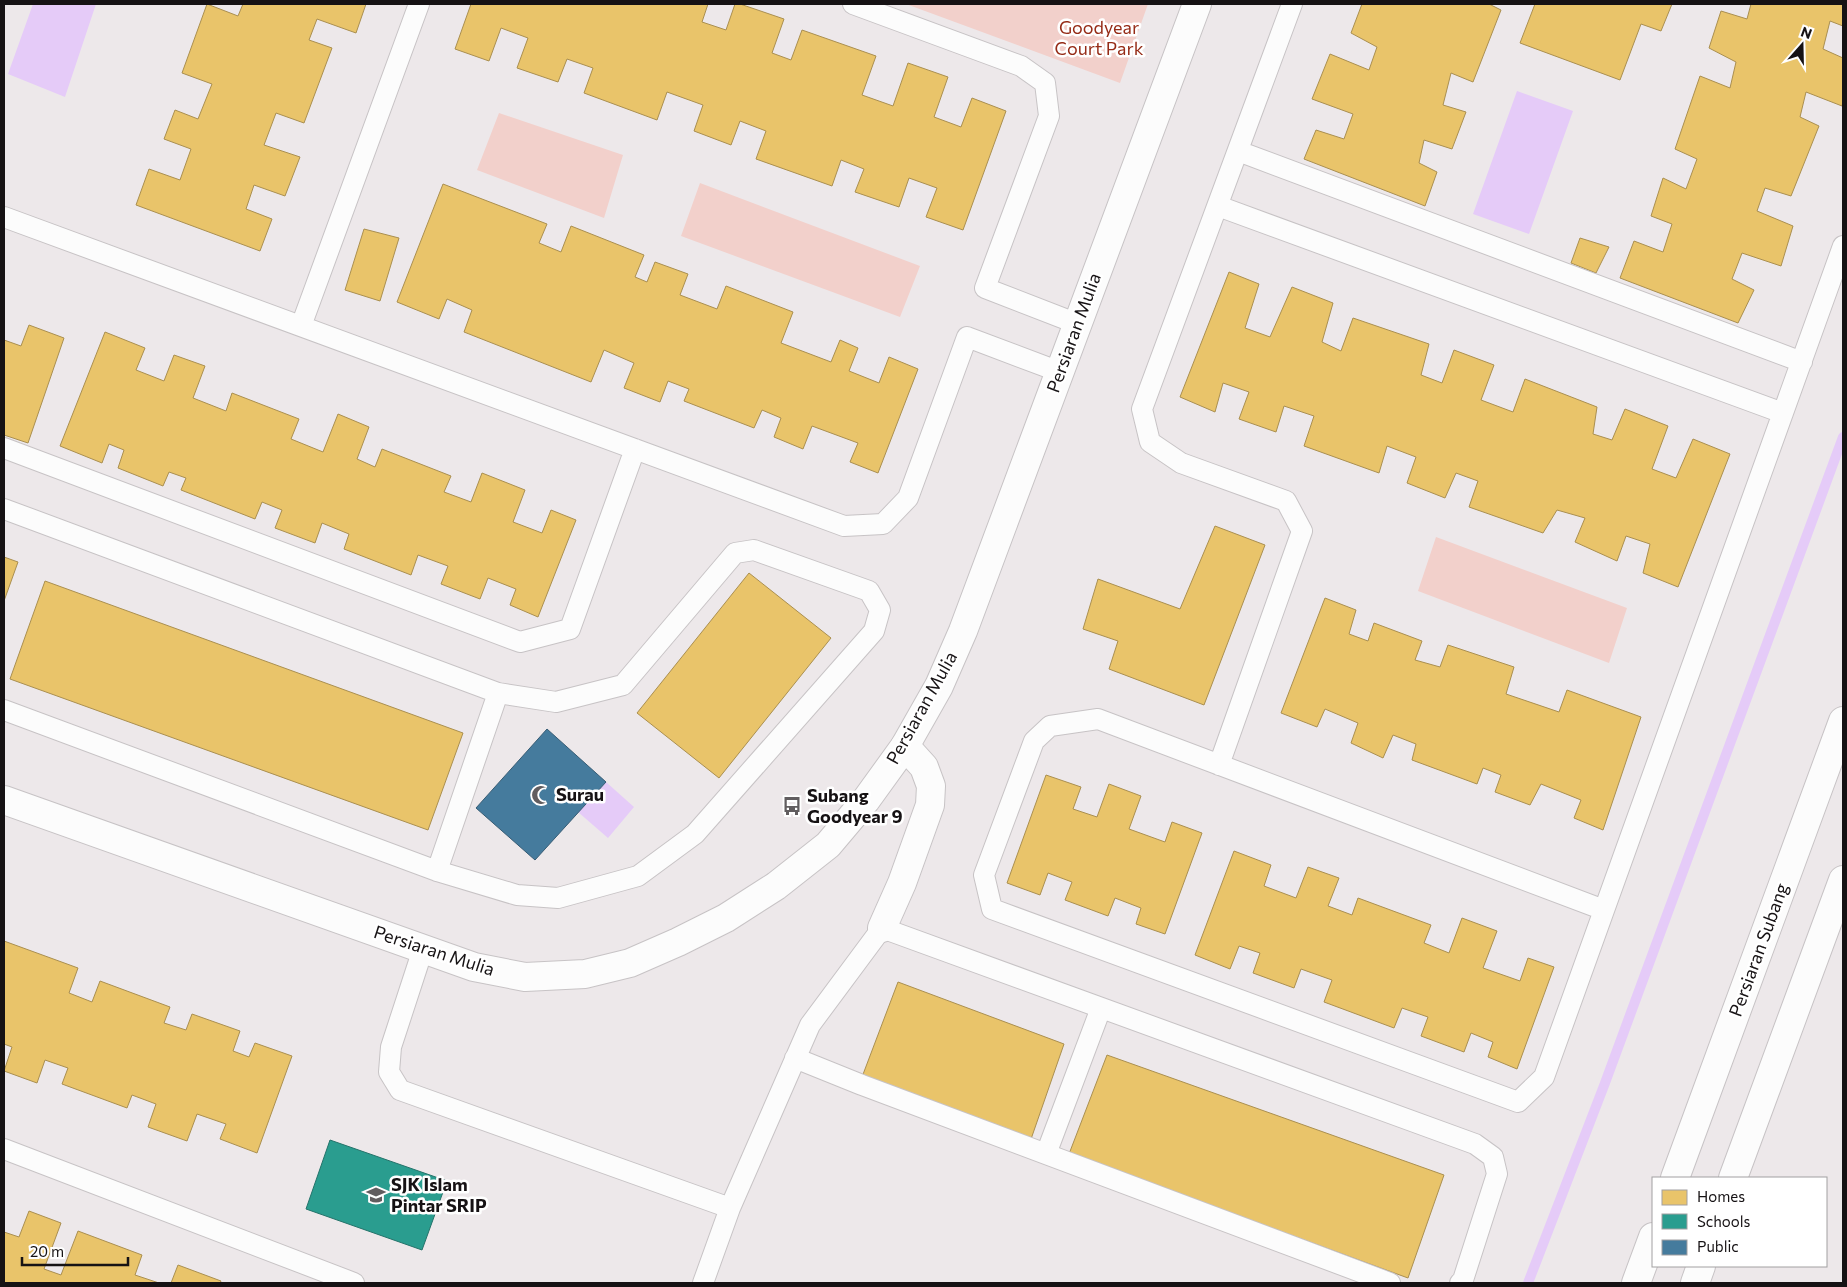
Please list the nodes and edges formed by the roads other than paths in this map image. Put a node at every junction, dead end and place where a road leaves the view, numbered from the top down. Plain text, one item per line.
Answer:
1 (419, 4) edge
2 (853, 4) edge
3 (1196, 4) edge
4 (1292, 4) edge
5 (1238, 151) junction
6 (1218, 206) junction
7 (4, 217) edge
8 (1843, 246) edge
9 (1078, 324) junction
10 (301, 326) junction
11 (1802, 362) junction
12 (1060, 372) junction
13 (1783, 414) junction
14 (4, 448) edge
15 (635, 449) junction
16 (4, 509) edge
17 (498, 693) junction
18 (4, 710) edge
19 (1843, 721) edge
20 (905, 746) junction
21 (1219, 765) junction
22 (4, 800) edge
23 (437, 871) junction
24 (1843, 880) edge
25 (1604, 910) junction
26 (882, 928) junction
27 (423, 949) junction
28 (1101, 1008) junction
29 (795, 1058) junction
30 (4, 1149) edge
31 (1046, 1154) junction
32 (1675, 1177) edge
33 (1733, 1177) edge
34 (730, 1208) junction
35 (1652, 1240) edge
36 (1701, 1267) edge
37 (354, 1283) edge
38 (703, 1283) edge
39 (1390, 1283) edge
40 (1460, 1283) edge
41 (1636, 1283) edge
42 (1694, 1283) edge

1 - 10 lane
2 - 9 lane
3 - 9 street, Persiaran Mulia
4 - 5 lane
5 - 6 lane
5 - 11 lane
6 - 13 lane
6 - 21 lane
7 - 10 lane
8 - 11 lane
9 - 12 street, Persiaran Mulia
10 - 15 lane
11 - 13 lane
12 - 15 lane
12 - 20 street, Persiaran Mulia
13 - 25 lane
14 - 15 lane
16 - 17 lane
17 - 23 lane
17 - 23 lane
18 - 23 lane
19 - 32 street, Persiaran Subang
20 - 26 street
20 - 27 street, Persiaran Mulia
21 - 25 lane
21 - 25 lane
22 - 27 street, Persiaran Mulia
24 - 33 street
26 - 28 lane
26 - 29 lane
27 - 34 lane
28 - 31 lane
28 - 40 lane
29 - 31 lane
29 - 34 lane
30 - 37 lane
31 - 39 lane
34 - 38 lane
35 - 41 street
36 - 42 street

